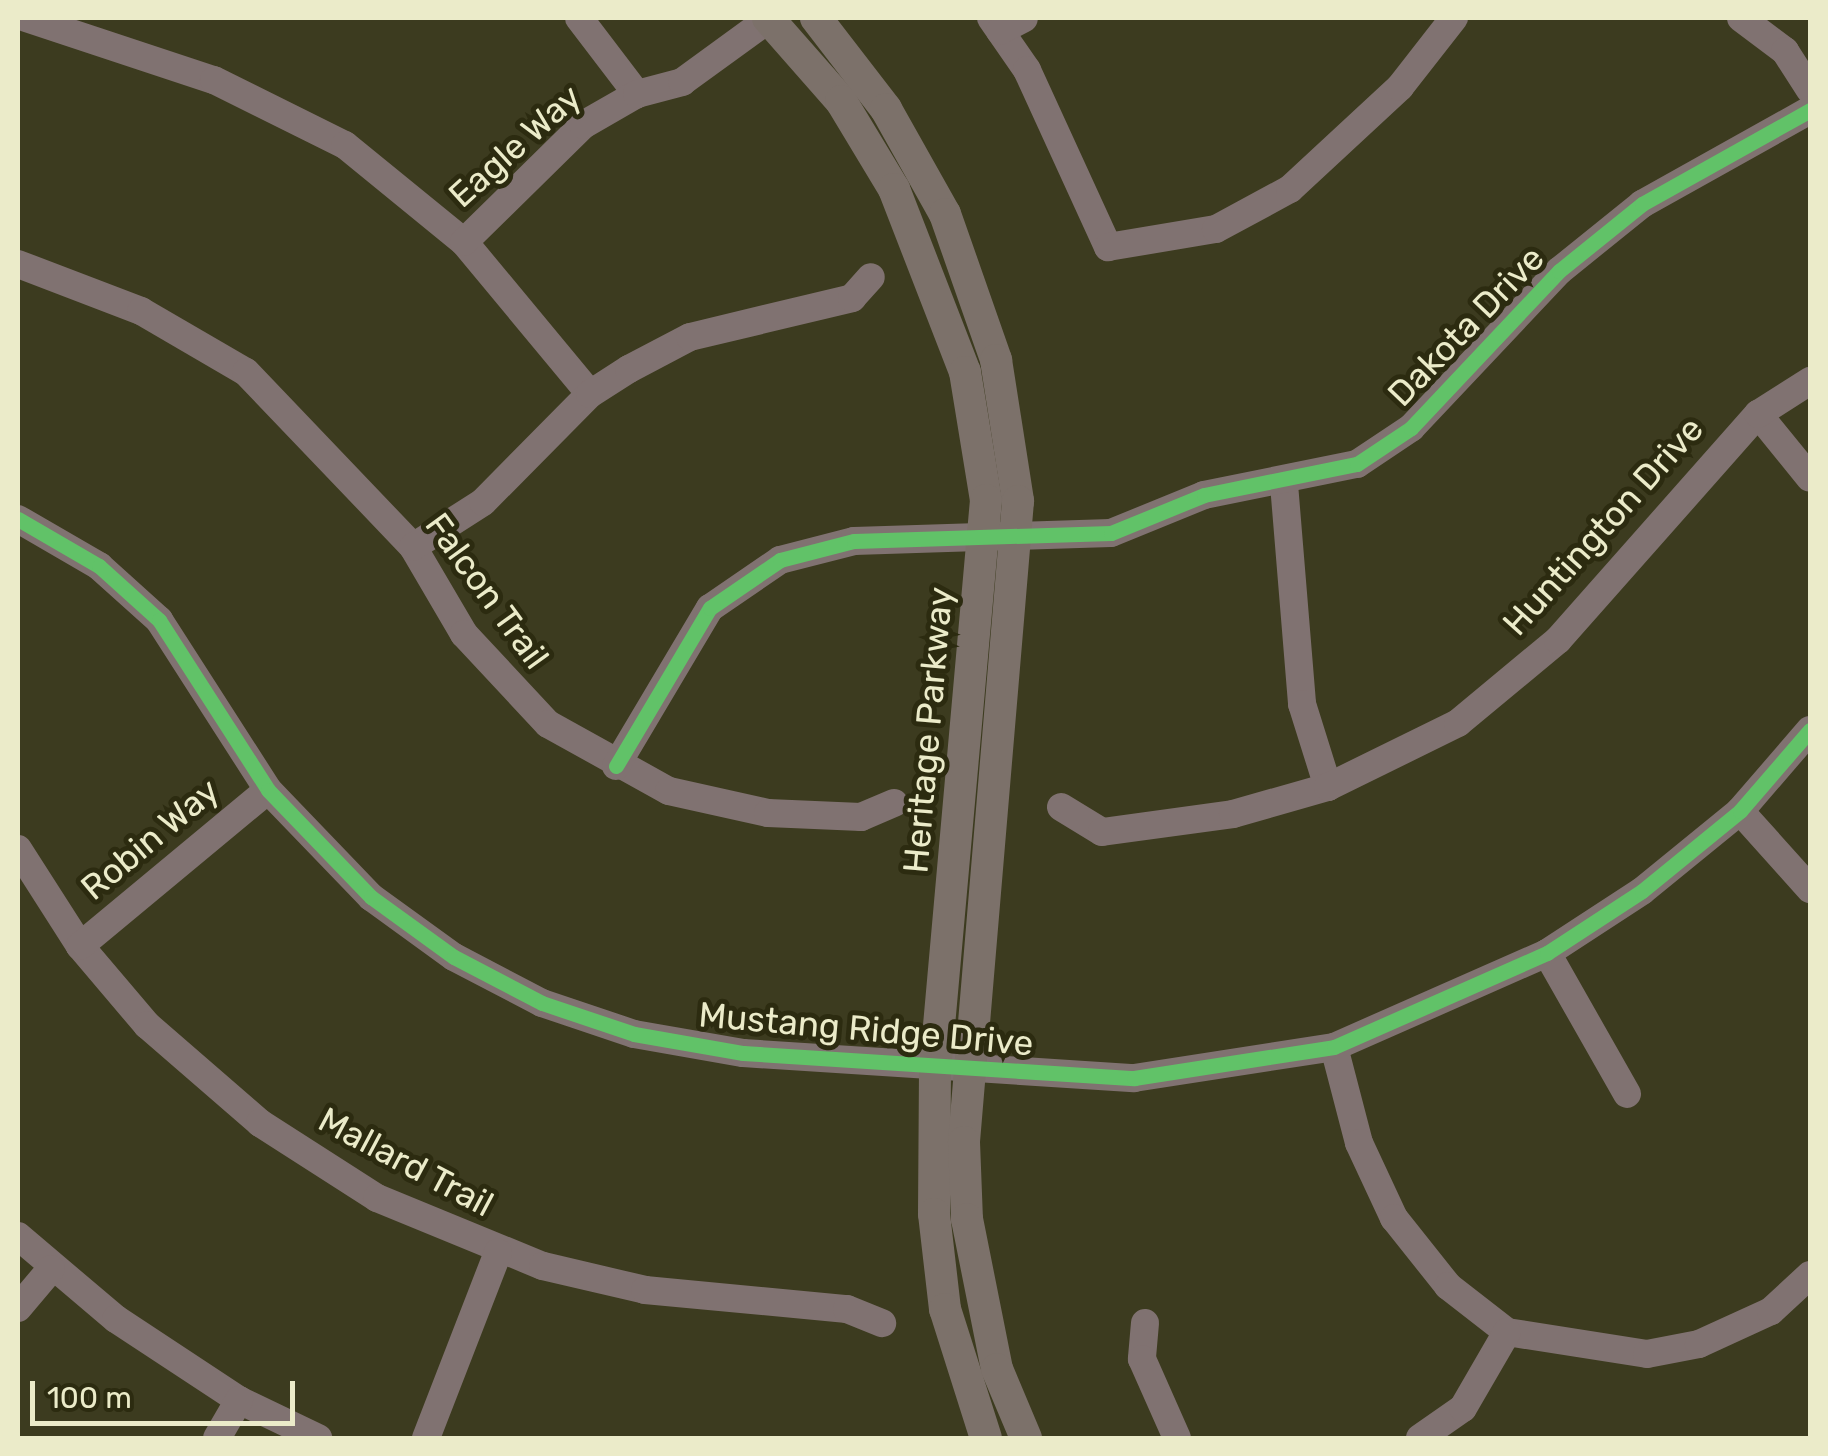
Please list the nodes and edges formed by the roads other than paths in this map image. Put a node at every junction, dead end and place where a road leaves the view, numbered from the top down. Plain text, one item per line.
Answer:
1 (26, 18) edge
2 (579, 18) edge
3 (769, 18) edge
4 (816, 18) edge
5 (1454, 18) edge
6 (1741, 18) edge
7 (1005, 22) edge
8 (1810, 90) edge
9 (637, 94) junction
10 (1810, 110) edge
11 (464, 242) junction
12 (18, 264) edge
13 (871, 277) dead end
14 (1810, 382) edge
15 (590, 394) junction
16 (1758, 414) junction
17 (1810, 478) edge
18 (1284, 484) junction
19 (18, 519) edge
20 (984, 539) junction
21 (1019, 539) junction
22 (413, 546) junction
23 (1810, 730) edge
24 (616, 766) junction
25 (1328, 787) junction
26 (268, 790) junction
27 (894, 803) dead end
28 (1061, 807) dead end
29 (1740, 812) junction
30 (18, 849) edge
31 (1810, 888) edge
32 (80, 946) junction
33 (1548, 953) junction
34 (1334, 1047) junction
35 (936, 1070) junction
36 (970, 1074) junction
37 (1627, 1094) dead end
38 (18, 1236) edge
39 (498, 1252) junction
40 (51, 1269) junction
41 (1810, 1275) edge
42 (18, 1308) edge
43 (882, 1323) dead end
44 (1145, 1323) dead end
45 (1507, 1332) junction
46 (239, 1400) junction
47 (217, 1438) edge
48 (318, 1438) edge
49 (426, 1438) edge
50 (986, 1438) edge
51 (1026, 1438) edge
52 (1177, 1438) edge
53 (1420, 1438) edge

1 - 11 street
2 - 9 street
3 - 9 street, Eagle Way
3 - 20 main road, Heritage Parkway
4 - 21 main road, Heritage Parkway
5 - 7 street
6 - 8 street
9 - 11 street, Eagle Way
10 - 18 street, Dakota Drive
11 - 15 street
12 - 22 street, Falcon Trail
13 - 15 street
14 - 16 street, Huntington Drive
15 - 22 street
16 - 17 street
16 - 25 street, Huntington Drive
18 - 21 street, Dakota Drive
18 - 25 street
19 - 26 street, Mustang Ridge Drive
20 - 21 street, Dakota Drive
20 - 24 street, Dakota Drive
20 - 35 main road, Heritage Parkway
21 - 36 main road, Heritage Parkway
22 - 24 street, Falcon Trail
23 - 29 street, Mustang Ridge Drive
24 - 27 street, Falcon Trail
25 - 28 street, Huntington Drive
26 - 32 street, Robin Way
26 - 35 street, Mustang Ridge Drive
29 - 31 street
29 - 33 street, Mustang Ridge Drive
30 - 32 street, Mallard Trail
32 - 39 street, Mallard Trail
33 - 34 street, Mustang Ridge Drive
33 - 37 street
34 - 36 street, Mustang Ridge Drive
34 - 45 street
35 - 36 street, Mustang Ridge Drive
35 - 50 main road, Heritage Parkway
36 - 51 main road, Heritage Parkway
38 - 40 street
39 - 43 street, Mallard Trail
39 - 49 street
40 - 42 street
40 - 46 street
41 - 45 street
44 - 52 street
45 - 53 street
46 - 47 street
46 - 48 street

